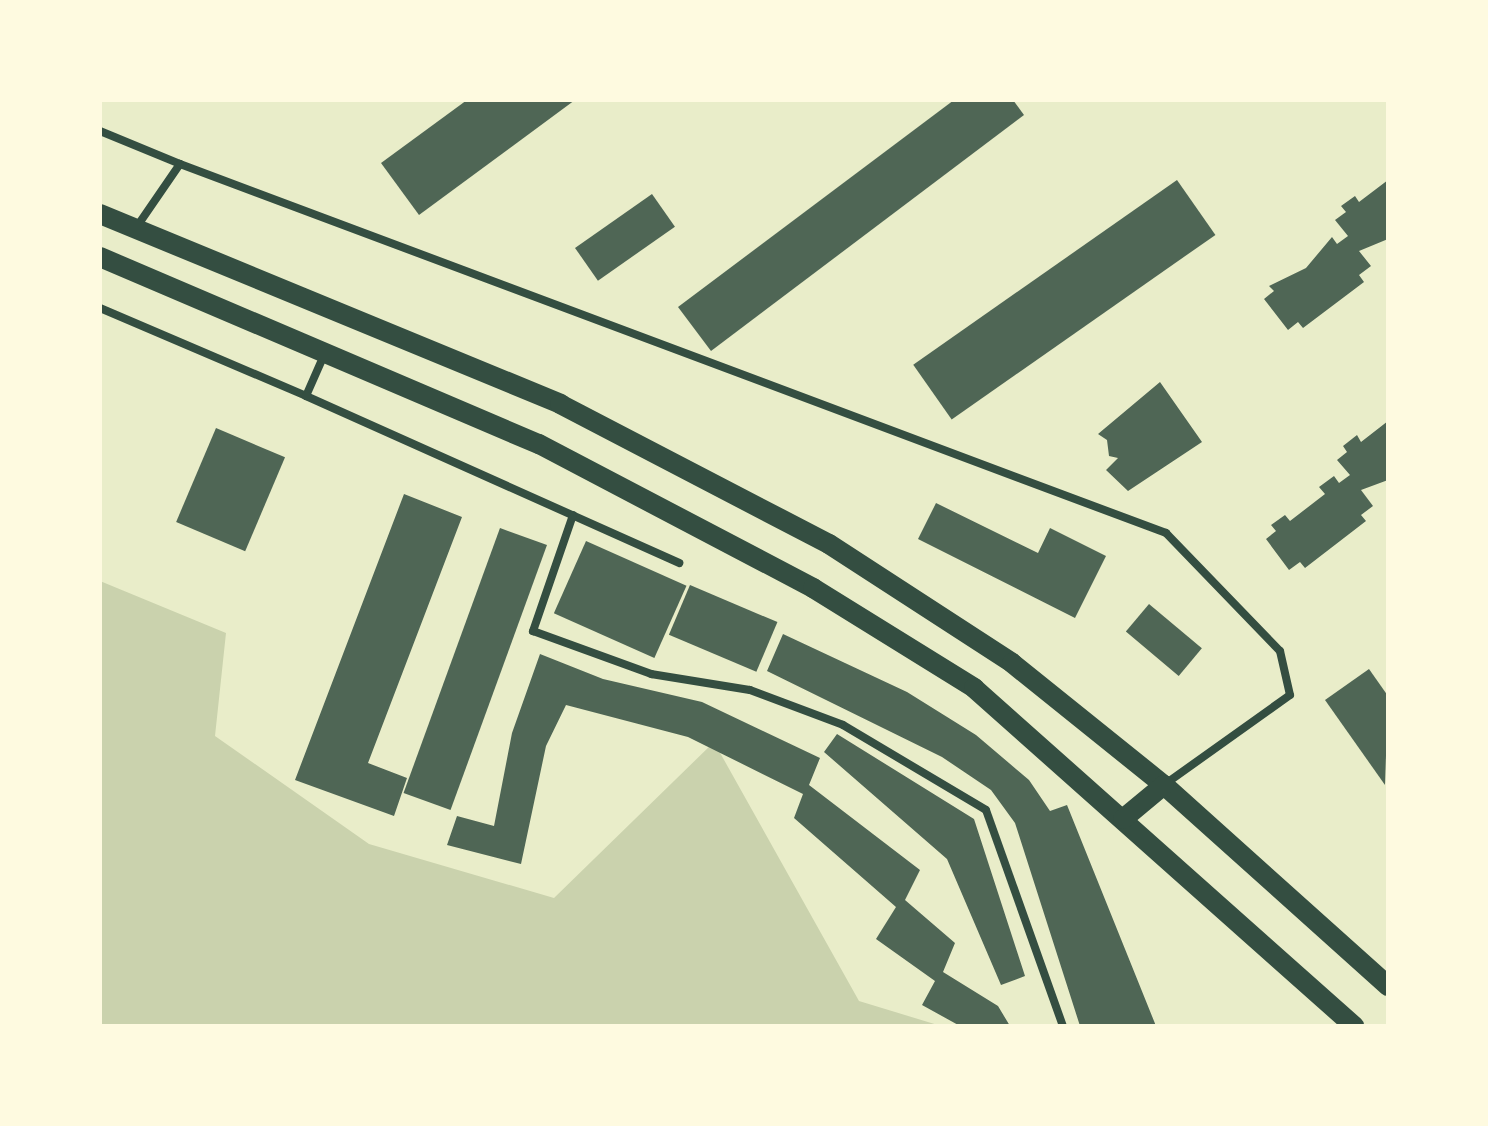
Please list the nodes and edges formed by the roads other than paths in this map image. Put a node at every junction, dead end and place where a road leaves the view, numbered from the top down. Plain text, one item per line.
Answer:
1 (100, 131) edge
2 (180, 164) junction
3 (100, 214) edge
4 (135, 228) junction
5 (100, 257) edge
6 (100, 308) edge
7 (326, 351) junction
8 (306, 396) junction
9 (573, 515) junction
10 (679, 563) dead end
11 (1164, 786) junction
12 (1122, 820) junction
13 (1388, 986) edge
14 (1064, 1026) edge
15 (1354, 1026) edge

1 - 2 lane
2 - 4 lane
2 - 11 lane
3 - 4 main road
4 - 11 main road
5 - 7 main road
6 - 8 lane
7 - 8 lane
7 - 12 main road
8 - 9 lane
9 - 10 lane
9 - 14 lane
11 - 12 main road
11 - 13 main road
12 - 15 main road

